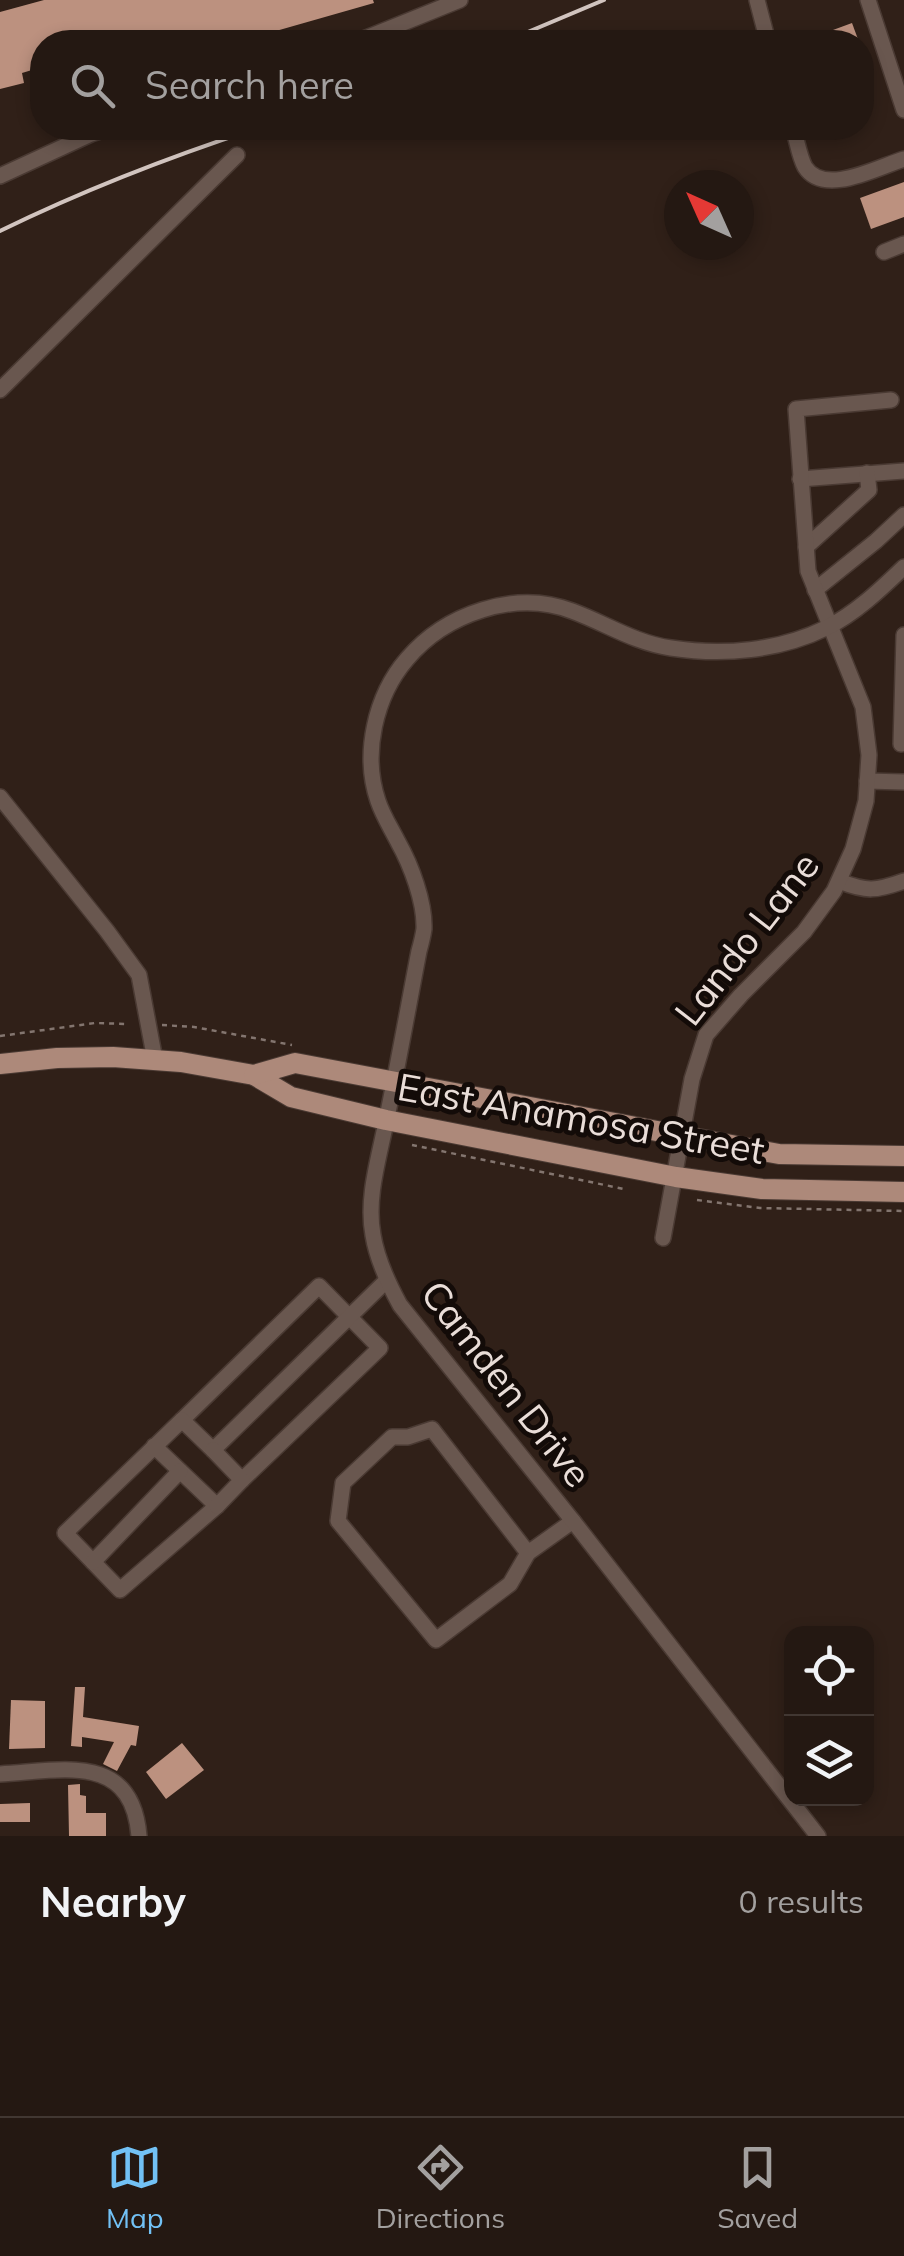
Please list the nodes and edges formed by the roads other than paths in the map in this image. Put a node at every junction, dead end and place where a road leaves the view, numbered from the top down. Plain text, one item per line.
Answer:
1 (460, 0) edge
2 (757, 0) edge
3 (868, 0) edge
4 (386, 30) edge
5 (765, 30) edge
6 (900, 85) edge
7 (904, 110) edge
8 (78, 140) edge
9 (796, 140) edge
10 (238, 155) dead end
11 (904, 159) edge
12 (0, 176) edge
13 (904, 244) edge
14 (884, 252) dead end
15 (0, 390) edge
16 (891, 400) dead end
17 (904, 471) edge
18 (868, 473) junction
19 (800, 478) junction
20 (904, 515) edge
21 (806, 547) junction
22 (904, 567) edge
23 (815, 590) junction
24 (829, 626) junction
25 (904, 636) edge
26 (868, 741) junction
27 (902, 744) edge
28 (867, 781) junction
29 (904, 782) edge
30 (0, 796) edge
31 (839, 880) junction
32 (904, 882) edge
33 (155, 1060) junction
34 (0, 1064) edge
35 (254, 1074) junction
36 (394, 1080) junction
37 (386, 1120) junction
38 (682, 1137) junction
39 (904, 1156) edge
40 (676, 1177) junction
41 (904, 1192) edge
42 (663, 1238) dead end
43 (386, 1281) junction
44 (350, 1316) junction
45 (182, 1420) junction
46 (154, 1446) junction
47 (212, 1450) junction
48 (180, 1471) junction
49 (242, 1480) junction
50 (216, 1506) junction
51 (573, 1521) junction
52 (528, 1553) junction
53 (93, 1562) junction
54 (0, 1774) edge
55 (139, 1836) edge
56 (818, 1836) edge

1 - 4 street
2 - 5 street
3 - 6 street
6 - 7 street
8 - 12 street
9 - 11 street
10 - 15 street
13 - 14 street
16 - 19 street, Lando Lane
17 - 18 street
18 - 19 street
18 - 21 street
19 - 21 street, Lando Lane
20 - 23 street
21 - 23 street, Lando Lane
22 - 24 street, Camden Drive
23 - 24 street, Lando Lane
24 - 26 street, Lando Lane
24 - 36 street, Camden Drive
25 - 27 street
26 - 27 street
26 - 28 street, Lando Lane
28 - 29 street
28 - 31 street, Lando Lane
30 - 33 street
31 - 32 street
31 - 38 street, Lando Lane
33 - 34 main road, East Anamosa Street
33 - 35 main road, East Anamosa Street
35 - 36 main road, East Anamosa Street
35 - 37 main road, East Anamosa Street
36 - 37 street, Camden Drive
36 - 38 main road, East Anamosa Street
37 - 40 main road, East Anamosa Street
37 - 43 street, Camden Drive
38 - 39 main road, East Anamosa Street
38 - 40 street, Lando Lane
40 - 41 main road, East Anamosa Street
40 - 42 street, Lando Lane
43 - 44 street
43 - 51 street, Camden Drive
44 - 45 street
44 - 47 street
44 - 49 street
45 - 46 street
45 - 47 street
46 - 48 street
46 - 53 street
47 - 49 street
48 - 50 street
48 - 53 street
49 - 50 street
50 - 53 street
51 - 52 street
51 - 56 street, Camden Drive
52 - 52 street
54 - 55 street

